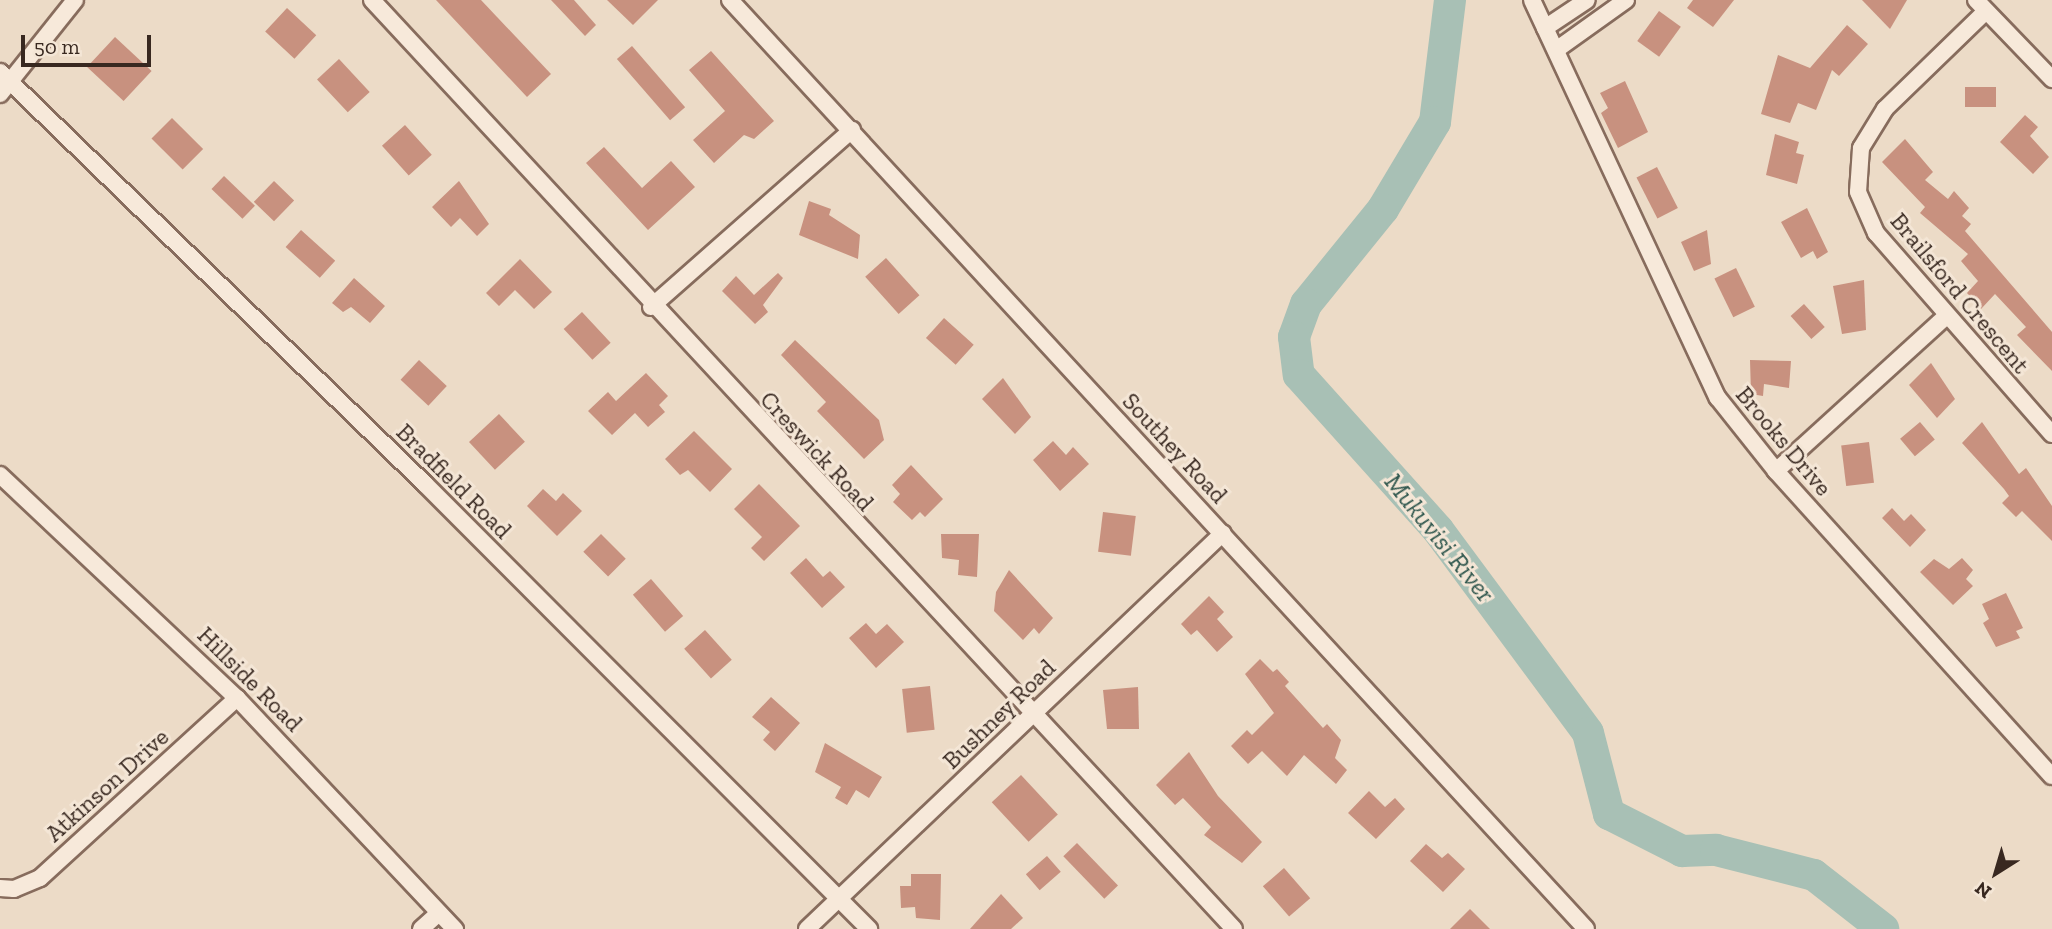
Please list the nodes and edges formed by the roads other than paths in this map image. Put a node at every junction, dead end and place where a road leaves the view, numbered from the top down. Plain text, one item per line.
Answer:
1 (75, 0) edge
2 (372, 0) edge
3 (730, 0) edge
4 (1532, 0) edge
5 (1587, 0) edge
6 (1626, 0) edge
7 (1981, 5) edge
8 (1545, 28) junction
9 (1556, 50) junction
10 (2052, 79) edge
11 (4, 83) edge
12 (852, 130) junction
13 (651, 307) junction
14 (1945, 317) junction
15 (2052, 434) edge
16 (1776, 471) junction
17 (0, 475) edge
18 (1223, 533) junction
19 (237, 698) junction
20 (1031, 713) junction
21 (2052, 776) edge
22 (0, 888) edge
23 (841, 898) junction
24 (439, 913) junction
25 (421, 929) edge
26 (455, 929) edge
27 (807, 929) edge
28 (869, 929) edge
29 (1234, 929) edge
30 (1586, 929) edge

1 - 11 street
2 - 13 street, Creswick Road
3 - 12 street, Southey Road
4 - 8 street, Brooks Drive
5 - 8 street
6 - 9 street
7 - 10 street
7 - 14 street, Brailsford Crescent
8 - 9 street, Brooks Drive
9 - 16 street, Brooks Drive
11 - 23 street, Bradfield Road
12 - 13 street
12 - 18 street, Southey Road
13 - 20 street, Creswick Road
14 - 15 street, Brailsford Crescent
14 - 16 street
16 - 21 street, Brooks Drive
17 - 19 street, Hillside Road
18 - 20 street, Bushney Road
18 - 30 street, Southey Road
19 - 22 street, Atkinson Drive
19 - 24 street, Hillside Road
20 - 23 street, Bushney Road
20 - 29 street, Creswick Road
23 - 27 street, Bushney Road
23 - 28 street, Bradfield Road
24 - 25 street
24 - 26 street, Hillside Road

